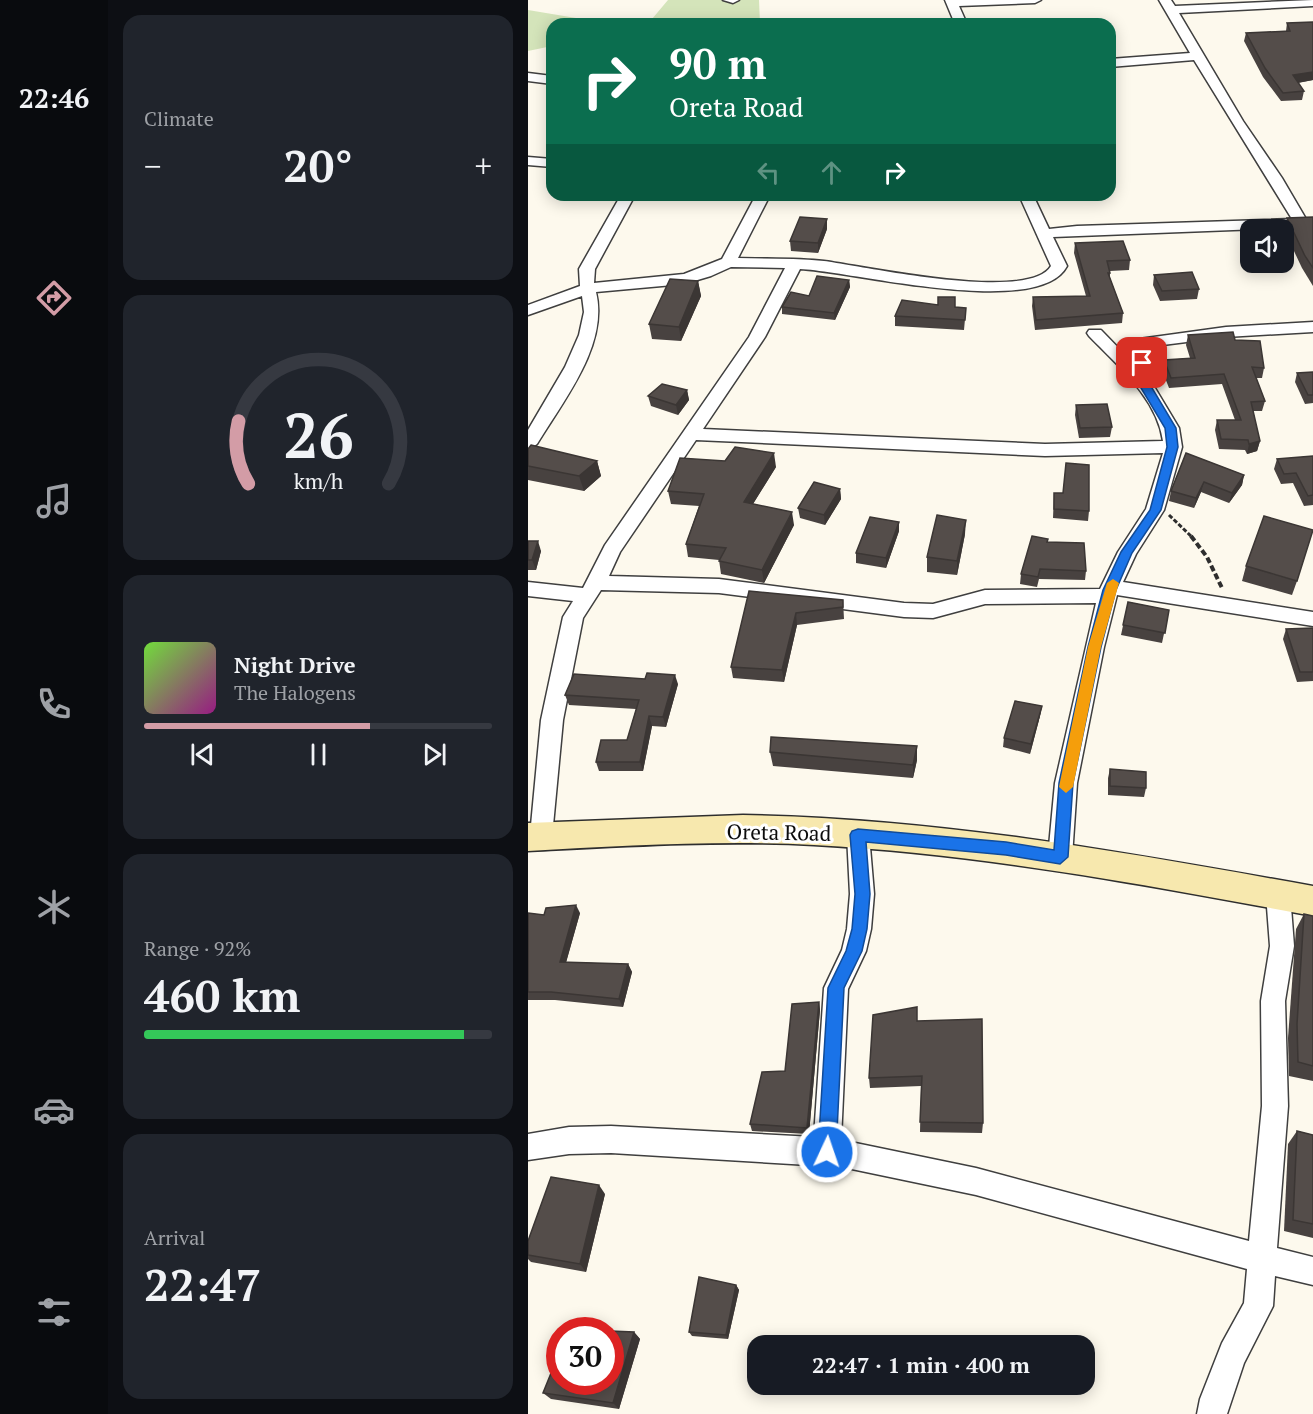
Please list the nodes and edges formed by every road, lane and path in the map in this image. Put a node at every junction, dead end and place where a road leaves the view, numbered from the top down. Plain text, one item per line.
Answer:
1 (729, 0) edge
2 (733, 0) edge
3 (1035, 0) edge
4 (952, 2) edge
5 (1313, 3) edge
6 (1168, 5) edge
7 (959, 18) edge
8 (1197, 56) junction
9 (1116, 63) edge
10 (528, 77) edge
11 (546, 79) edge
12 (528, 161) edge
13 (546, 162) edge
14 (624, 201) edge
15 (760, 201) edge
16 (1029, 201) edge
17 (1307, 223) edge
18 (1044, 234) junction
19 (728, 262) junction
20 (795, 264) junction
21 (589, 288) junction
22 (528, 310) edge
23 (1313, 327) edge
24 (1095, 333) dead end
25 (1144, 383) junction
26 (692, 434) junction
27 (528, 444) edge
28 (1173, 447) junction
29 (1157, 506) junction
30 (528, 589) edge
31 (591, 590) junction
32 (1109, 592) junction
33 (1229, 606) junction
34 (1313, 619) edge
35 (858, 835) junction
36 (535, 837) edge
37 (1060, 857) junction
38 (1278, 894) junction
39 (1313, 901) edge
40 (528, 1147) edge
41 (827, 1152) junction
42 (1263, 1259) junction
43 (1313, 1271) edge
44 (1212, 1414) edge

1 - 2 street
3 - 4 street
4 - 7 street
5 - 6 street
6 - 8 street
8 - 9 street
8 - 17 street
10 - 11 street
12 - 13 street
14 - 21 street
15 - 19 street
16 - 18 street
17 - 18 street
18 - 20 street
19 - 20 street
19 - 21 street
20 - 26 street
21 - 22 street
21 - 27 street
23 - 25 street
24 - 25 street
25 - 28 street
26 - 28 street
26 - 31 street
28 - 29 street
29 - 32 street
29 - 33 path
30 - 31 street
31 - 32 street
31 - 36 street
32 - 33 street
32 - 37 street
33 - 34 street
35 - 36 street, Oreta Road
35 - 37 street, Oreta Road
35 - 41 street
37 - 38 street, Oreta Road
38 - 39 street, Oreta Road
38 - 42 street
40 - 41 street
41 - 42 street
42 - 43 street
42 - 44 street

